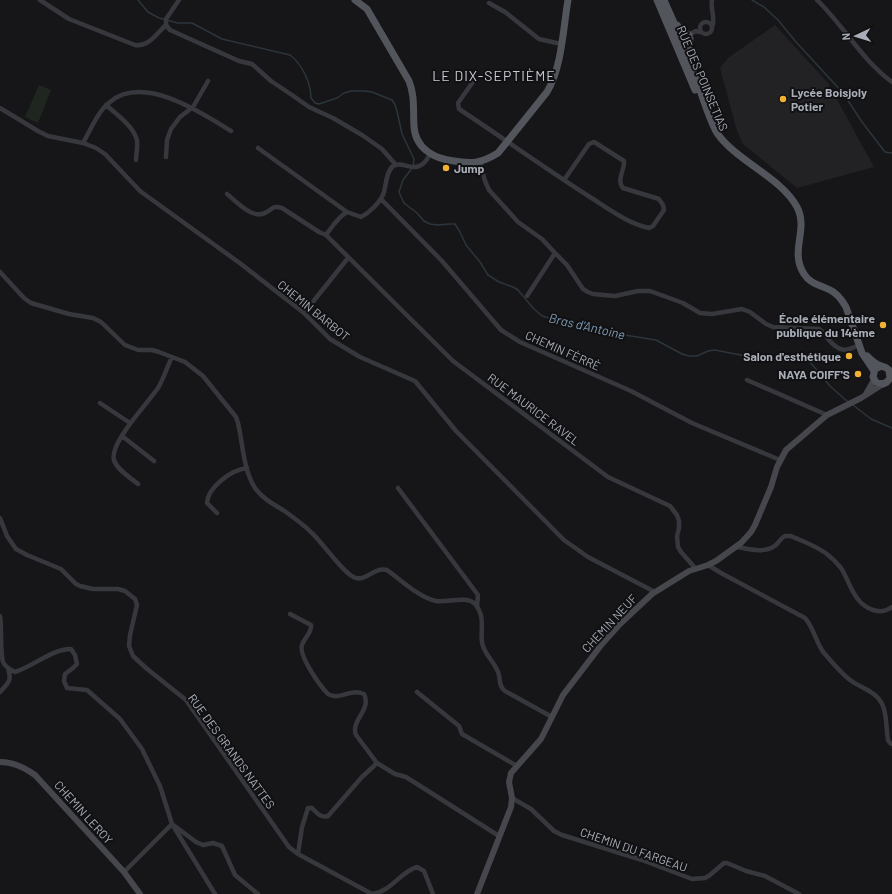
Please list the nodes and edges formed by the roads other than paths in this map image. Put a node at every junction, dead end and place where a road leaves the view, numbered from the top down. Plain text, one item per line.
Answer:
1 (40, 0) edge
2 (179, 0) edge
3 (355, 0) edge
4 (568, 0) edge
5 (657, 0) edge
6 (664, 0) edge
7 (712, 0) edge
8 (817, 0) edge
9 (489, 3) dead end
10 (712, 11) junction
11 (669, 18) junction
12 (706, 22) junction
13 (166, 25) junction
14 (712, 27) junction
15 (700, 32) junction
16 (690, 37) junction
17 (679, 42) junction
18 (561, 44) junction
19 (688, 57) junction
20 (475, 79) dead end
21 (208, 81) dead end
22 (892, 82) edge
23 (106, 105) junction
24 (193, 107) junction
25 (0, 108) edge
26 (231, 131) dead end
27 (507, 141) junction
28 (83, 143) junction
29 (258, 148) dead end
30 (430, 154) junction
31 (166, 157) dead end
32 (136, 160) dead end
33 (480, 162) junction
34 (396, 165) junction
35 (564, 180) junction
36 (227, 194) dead end
37 (381, 198) junction
38 (794, 202) junction
39 (347, 212) junction
40 (326, 235) junction
41 (555, 253) junction
42 (348, 258) junction
43 (0, 272) edge
44 (527, 296) dead end
45 (304, 313) junction
46 (860, 346) junction
47 (172, 356) junction
48 (874, 371) junction
49 (889, 371) edge
50 (747, 380) dead end
51 (874, 380) junction
52 (883, 384) junction
53 (865, 395) junction
54 (100, 403) dead end
55 (827, 416) junction
56 (130, 423) junction
57 (122, 436) junction
58 (780, 460) junction
59 (154, 461) dead end
60 (247, 468) junction
61 (138, 484) dead end
62 (398, 488) dead end
63 (217, 513) dead end
64 (0, 518) edge
65 (737, 547) junction
66 (708, 565) junction
67 (696, 569) junction
68 (656, 592) junction
69 (477, 607) junction
70 (892, 607) edge
71 (290, 614) dead end
72 (0, 616) edge
73 (8, 668) junction
74 (0, 692) edge
75 (417, 692) dead end
76 (552, 717) junction
77 (892, 744) edge
78 (0, 762) edge
79 (377, 763) junction
80 (517, 766) junction
81 (512, 798) junction
82 (172, 824) junction
83 (499, 836) junction
84 (298, 854) junction
85 (124, 872) junction
86 (140, 894) edge
87 (215, 894) edge
88 (258, 894) edge
89 (433, 894) edge
90 (477, 894) edge
91 (799, 894) edge

1 - 13 street
2 - 13 street
3 - 30 main road
4 - 18 main road
5 - 11 main road, RUE DES POINSETIAS
6 - 11 main road, RUE DES POINSETIAS
7 - 10 street
8 - 22 street
9 - 18 street
10 - 12 street
10 - 14 street
11 - 16 main road
11 - 17 main road, RUE DES POINSETIAS
12 - 14 street
12 - 15 street
13 - 34 street
14 - 15 street
15 - 16 street
16 - 17 street
16 - 19 main road
17 - 19 main road, RUE DES POINSETIAS
17 - 38 main road, RUE DES POINSETIAS
18 - 27 main road
19 - 38 main road, RUE DES POINSETIAS
20 - 27 street
21 - 24 street
23 - 24 street
23 - 28 street
23 - 32 street
24 - 26 street
24 - 31 street
25 - 28 street, CHEMIN BARBOT
27 - 33 main road
27 - 35 street
28 - 45 street, CHEMIN BARBOT
29 - 39 street
30 - 33 main road
30 - 34 street
33 - 41 street
34 - 37 street
35 - 35 street
36 - 40 street, RUE MAURICE RAVEL
37 - 39 street
37 - 58 street, CHEMIN FÈRRÈ
38 - 46 main road, RUE DES POINSETIAS
39 - 40 street
40 - 42 street, RUE MAURICE RAVEL
41 - 44 street
41 - 46 street
42 - 45 street
42 - 67 street, RUE MAURICE RAVEL
43 - 47 street
45 - 68 street, CHEMIN BARBOT
46 - 48 main road, RUE DES POINSETIAS
46 - 49 main road, RUE DES POINSETIAS
47 - 56 street
47 - 60 street
48 - 49 main road
48 - 51 main road
49 - 52 main road
50 - 55 street
51 - 52 main road
51 - 53 main road, CHEMIN NEUF
52 - 53 main road, CHEMIN NEUF
53 - 55 main road, CHEMIN NEUF
54 - 56 street
55 - 58 main road, CHEMIN NEUF
56 - 57 street
57 - 59 street
57 - 61 street
58 - 65 main road, CHEMIN NEUF
60 - 63 street
60 - 69 street
62 - 69 street
64 - 84 street, RUE DES GRANDS NATTES
65 - 66 main road, CHEMIN NEUF
65 - 70 street
66 - 67 main road, CHEMIN NEUF
66 - 77 street
67 - 68 main road, CHEMIN NEUF
68 - 76 main road, CHEMIN NEUF
69 - 76 street
71 - 79 street
72 - 73 street
73 - 74 street
73 - 82 street
75 - 80 street
76 - 80 main road, CHEMIN NEUF
78 - 85 main road, CHEMIN LEROY
79 - 83 street
79 - 84 street
80 - 81 main road, CHEMIN NEUF
81 - 83 main road, CHEMIN NEUF
81 - 91 street, CHEMIN DU FARGEAU
82 - 85 street
82 - 87 street
82 - 88 street
83 - 90 main road, CHEMIN NEUF
84 - 89 street, RUE DES GRANDS NATTES
85 - 86 main road, CHEMIN LEROY

